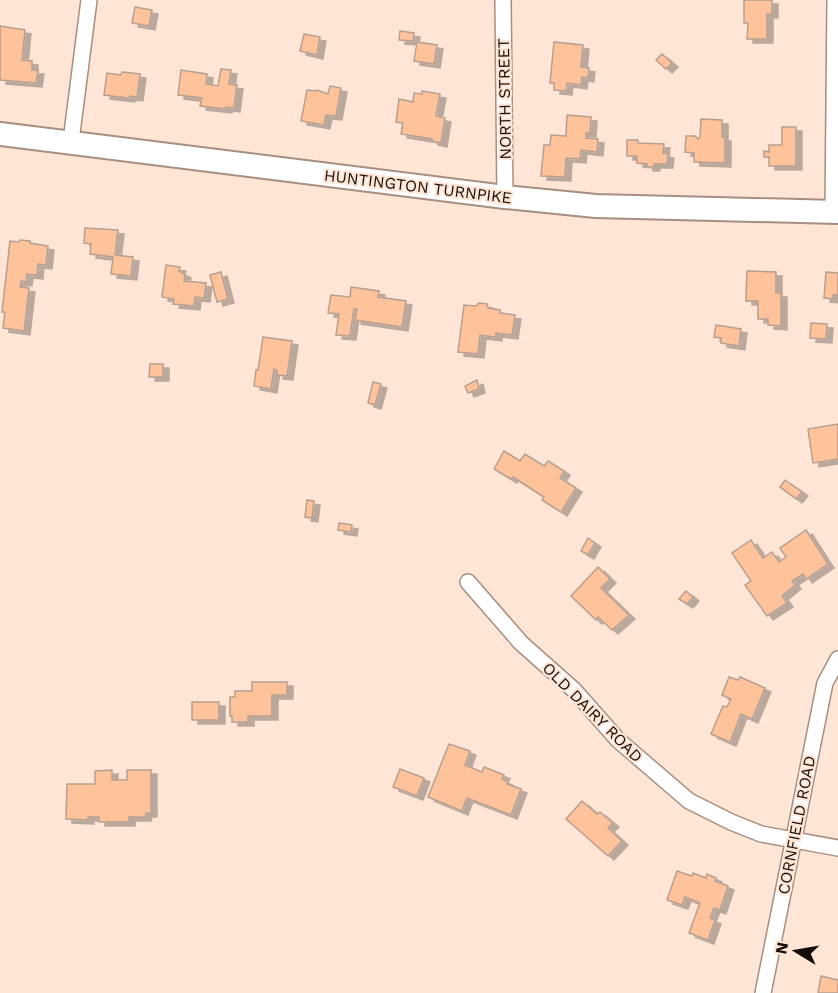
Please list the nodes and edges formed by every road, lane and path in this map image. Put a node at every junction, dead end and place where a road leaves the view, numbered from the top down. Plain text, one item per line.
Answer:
1 (89, 0) edge
2 (503, 0) edge
3 (835, 0) edge
4 (0, 134) edge
5 (71, 141) junction
6 (505, 197) junction
7 (836, 212) edge
8 (468, 582) dead end
9 (838, 660) edge
10 (793, 839) junction
11 (838, 848) edge
12 (763, 993) edge

1 - 5 street
2 - 6 street, NORTH STREET
3 - 7 street
4 - 5 main road, HUNTINGTON TURNPIKE
5 - 6 main road, HUNTINGTON TURNPIKE
6 - 7 main road, HUNTINGTON TURNPIKE
8 - 10 street, OLD DAIRY ROAD
9 - 10 street, CORNFIELD ROAD
10 - 11 street, OLD DAIRY ROAD
10 - 12 street, CORNFIELD ROAD

